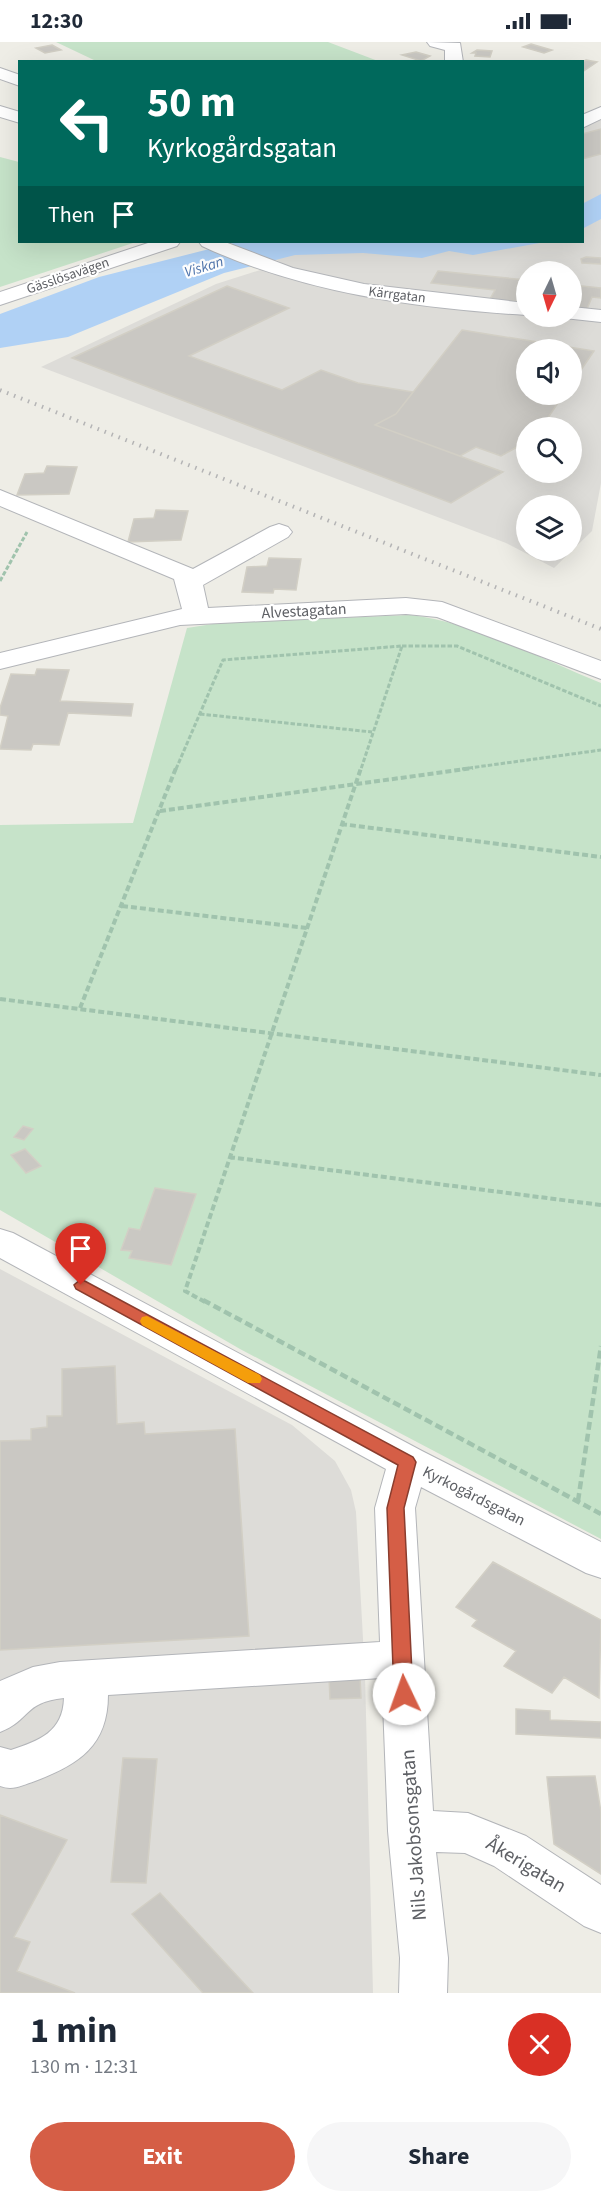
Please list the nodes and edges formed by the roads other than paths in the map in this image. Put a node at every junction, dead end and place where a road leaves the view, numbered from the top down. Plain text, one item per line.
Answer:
1 (436, 42) edge
2 (471, 42) edge
3 (454, 54) edge
4 (0, 73) edge
5 (18, 80) edge
6 (0, 111) edge
7 (601, 112) edge
8 (18, 117) edge
9 (584, 121) edge
10 (167, 243) edge
11 (213, 243) edge
12 (0, 299) edge
13 (516, 308) edge
14 (582, 314) edge
15 (601, 316) edge
16 (0, 497) edge
17 (279, 532) dead end
18 (189, 582) junction
19 (197, 616) junction
20 (0, 661) edge
21 (601, 671) edge
22 (0, 1242) edge
23 (408, 1462) junction
24 (601, 1562) edge
25 (402, 1659) junction
26 (86, 1679) junction
27 (0, 1713) edge
28 (0, 1766) edge
29 (411, 1831) junction
30 (601, 1911) edge
31 (423, 1993) edge

1 - 3 street
2 - 3 street
4 - 5 street
6 - 8 street
7 - 9 street
10 - 12 street, Gässlösavägen
11 - 13 street, Kärrgatan
14 - 15 street
16 - 18 street
17 - 18 street
18 - 19 street
19 - 20 street, Alvestagatan
19 - 21 street, Alvestagatan
22 - 23 street, Kyrkogårdsgatan
23 - 24 street, Kyrkogårdsgatan
23 - 25 street, Nils Jakobsonsgatan
25 - 26 street
25 - 29 street, Nils Jakobsonsgatan
26 - 27 street
26 - 28 street
29 - 30 street, Åkerigatan
29 - 31 street, Nils Jakobsonsgatan

